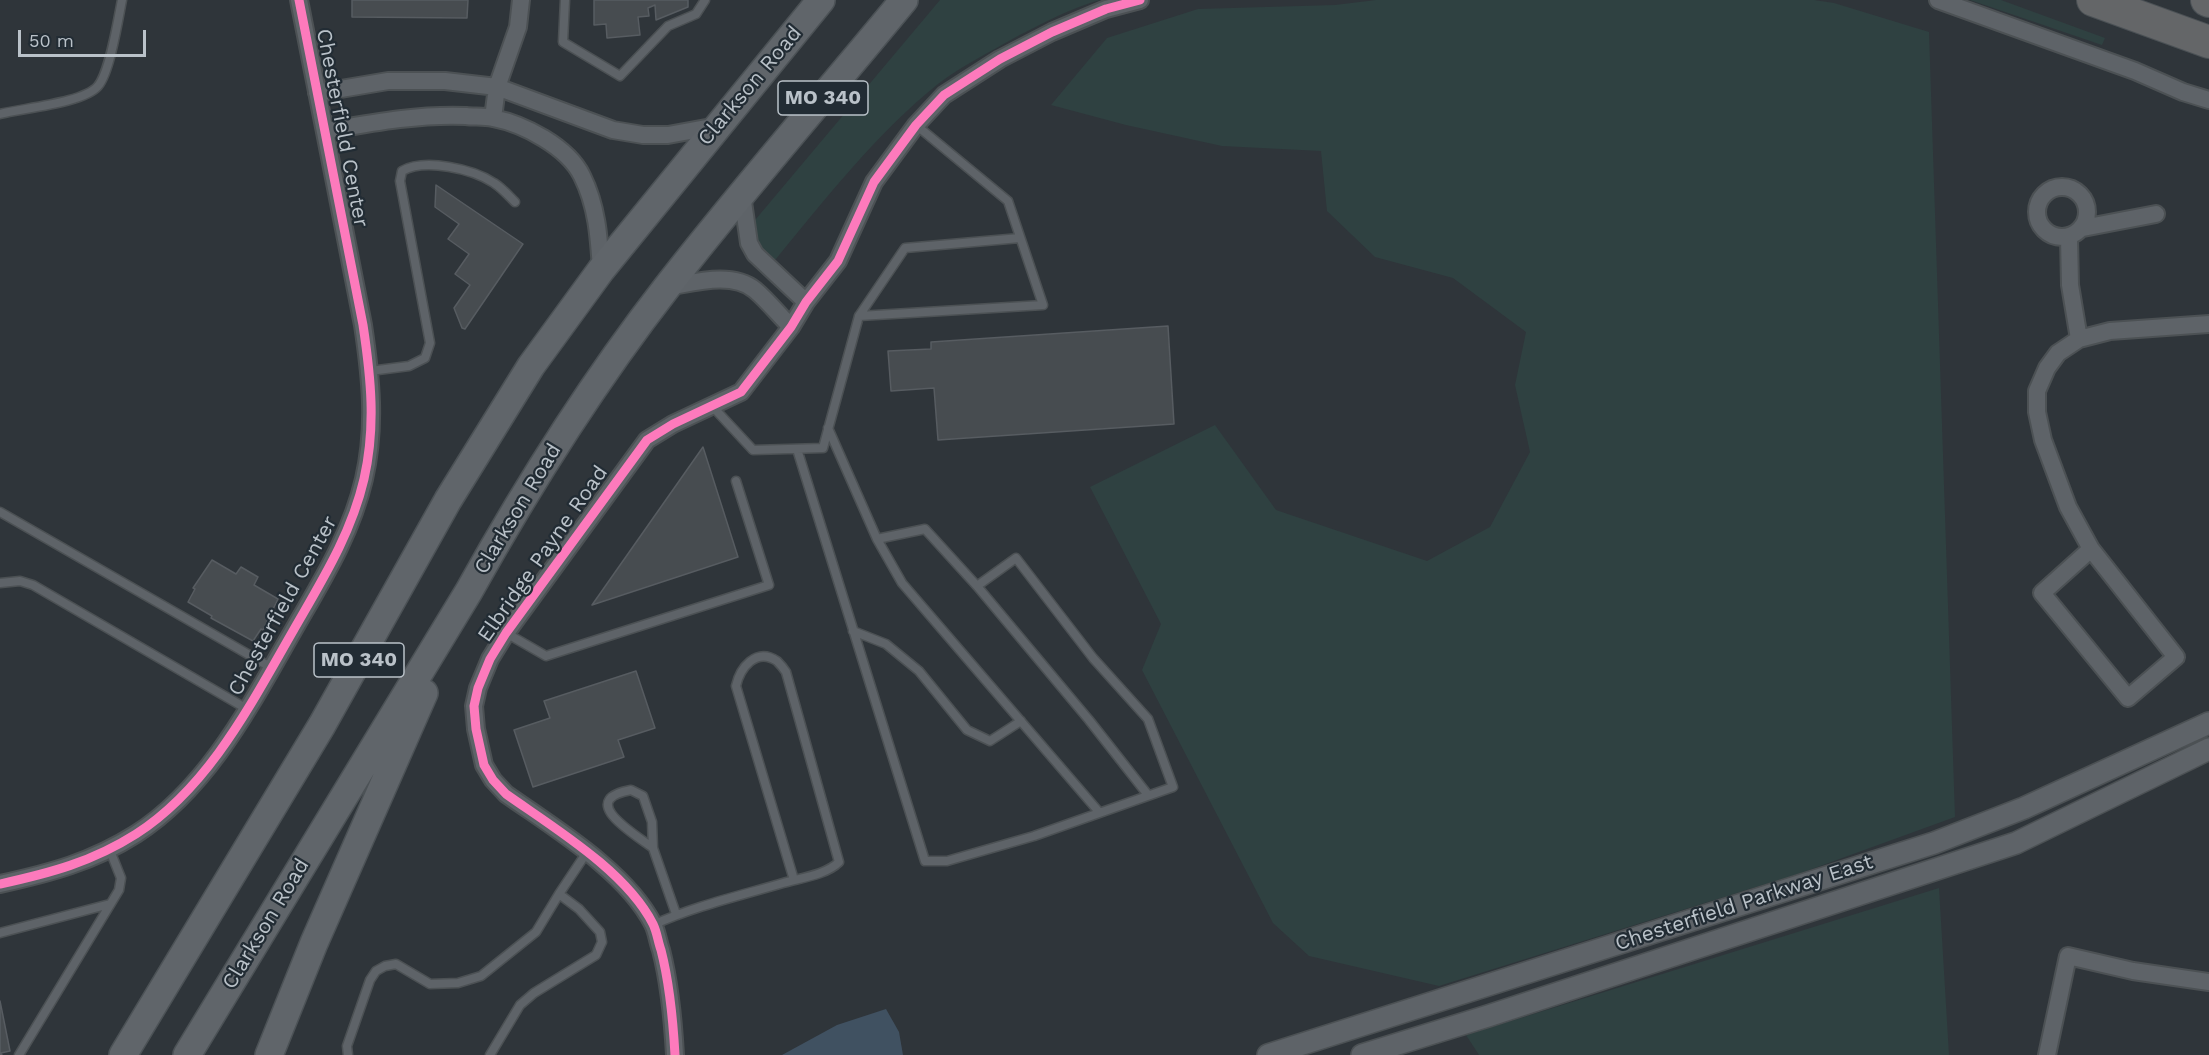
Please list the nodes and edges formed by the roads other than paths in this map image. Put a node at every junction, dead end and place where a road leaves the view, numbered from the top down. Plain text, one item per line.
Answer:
1 (122, 0) edge
2 (299, 0) edge
3 (521, 0) edge
4 (565, 0) edge
5 (705, 0) edge
6 (821, 0) edge
7 (904, 0) edge
8 (1140, 0) edge
9 (1938, 0) edge
10 (2093, 0) edge
11 (2209, 42) edge
12 (497, 87) junction
13 (317, 93) junction
14 (2209, 100) edge
15 (0, 114) edge
16 (493, 118) junction
17 (916, 125) junction
18 (717, 126) junction
19 (324, 131) junction
20 (742, 195) junction
21 (515, 202) dead end
22 (2156, 214) dead end
23 (2083, 228) junction
24 (2069, 237) junction
25 (1020, 238) junction
26 (601, 270) junction
27 (667, 287) junction
28 (806, 302) junction
29 (859, 316) junction
30 (2209, 324) edge
31 (791, 327) junction
32 (2079, 339) junction
33 (370, 371) junction
34 (712, 406) junction
35 (828, 428) junction
36 (796, 449) junction
37 (736, 482) dead end
38 (0, 512) edge
39 (877, 539) junction
40 (2091, 549) junction
41 (0, 583) edge
42 (977, 586) junction
43 (469, 591) junction
44 (853, 631) junction
45 (506, 633) junction
46 (272, 668) junction
47 (247, 709) junction
48 (2209, 713) edge
49 (1021, 721) junction
50 (2203, 727) edge
51 (2209, 749) edge
52 (2209, 765) edge
53 (2175, 766) junction
54 (1148, 795) junction
55 (1100, 812) junction
56 (653, 848) junction
57 (109, 849) junction
58 (587, 852) junction
59 (794, 880) junction
60 (0, 884) edge
61 (559, 894) junction
62 (110, 904) junction
63 (676, 914) junction
64 (653, 924) junction
65 (0, 933) edge
66 (2209, 982) edge
67 (20, 1055) edge
68 (123, 1055) edge
69 (187, 1055) edge
70 (269, 1055) edge
71 (348, 1055) edge
72 (490, 1055) edge
73 (675, 1055) edge
74 (1268, 1055) edge
75 (1362, 1055) edge
76 (2047, 1055) edge

1 - 15 lane
2 - 13 street, Chesterfield Center
3 - 12 street
4 - 5 lane
6 - 18 main road, Clarkson Road / MO 340
7 - 20 main road, Clarkson Road / MO 340
8 - 17 street, Elbridge Payne Road
9 - 14 street
10 - 11 highway
12 - 13 street
12 - 16 street
12 - 18 street
13 - 19 street, Chesterfield Center
16 - 19 street
16 - 26 street
17 - 25 lane
17 - 28 street, Elbridge Payne Road
18 - 26 main road, Clarkson Road / MO 340
19 - 33 street, Chesterfield Center
20 - 27 main road, Clarkson Road / MO 340
20 - 28 street
21 - 33 lane
22 - 23 street
23 - 24 street
23 - 24 street
24 - 32 street
25 - 29 lane
25 - 29 lane
26 - 68 main road, Clarkson Road / MO 340
27 - 31 street
27 - 43 main road, Clarkson Road / MO 340
28 - 31 street, Elbridge Payne Road
29 - 35 lane
30 - 32 street
31 - 34 street, Elbridge Payne Road
32 - 40 street
33 - 46 street, Chesterfield Center
34 - 36 lane
34 - 45 street, Elbridge Payne Road
35 - 36 lane
35 - 39 lane
36 - 44 lane
37 - 45 lane
38 - 46 lane
39 - 42 lane
39 - 49 lane
40 - 40 street
41 - 47 lane
42 - 54 lane
42 - 54 lane
43 - 69 main road, Clarkson Road / MO 340
43 - 70 main road
44 - 49 lane
44 - 55 lane
45 - 58 street, Elbridge Payne Road
46 - 47 street, Chesterfield Center
47 - 57 street, Chesterfield Center
48 - 50 street
49 - 55 lane
50 - 74 street, Chesterfield Parkway East
51 - 53 street, Chesterfield Parkway East
52 - 53 street
53 - 75 street, Chesterfield Parkway East
54 - 55 lane
56 - 56 lane
56 - 63 lane
57 - 60 street, Chesterfield Center
57 - 62 lane
58 - 61 lane
58 - 64 street, Elbridge Payne Road
59 - 59 lane
59 - 63 lane
61 - 71 lane
61 - 72 lane
62 - 65 lane
62 - 67 lane
63 - 64 lane
64 - 73 street, Elbridge Payne Road
66 - 76 street

